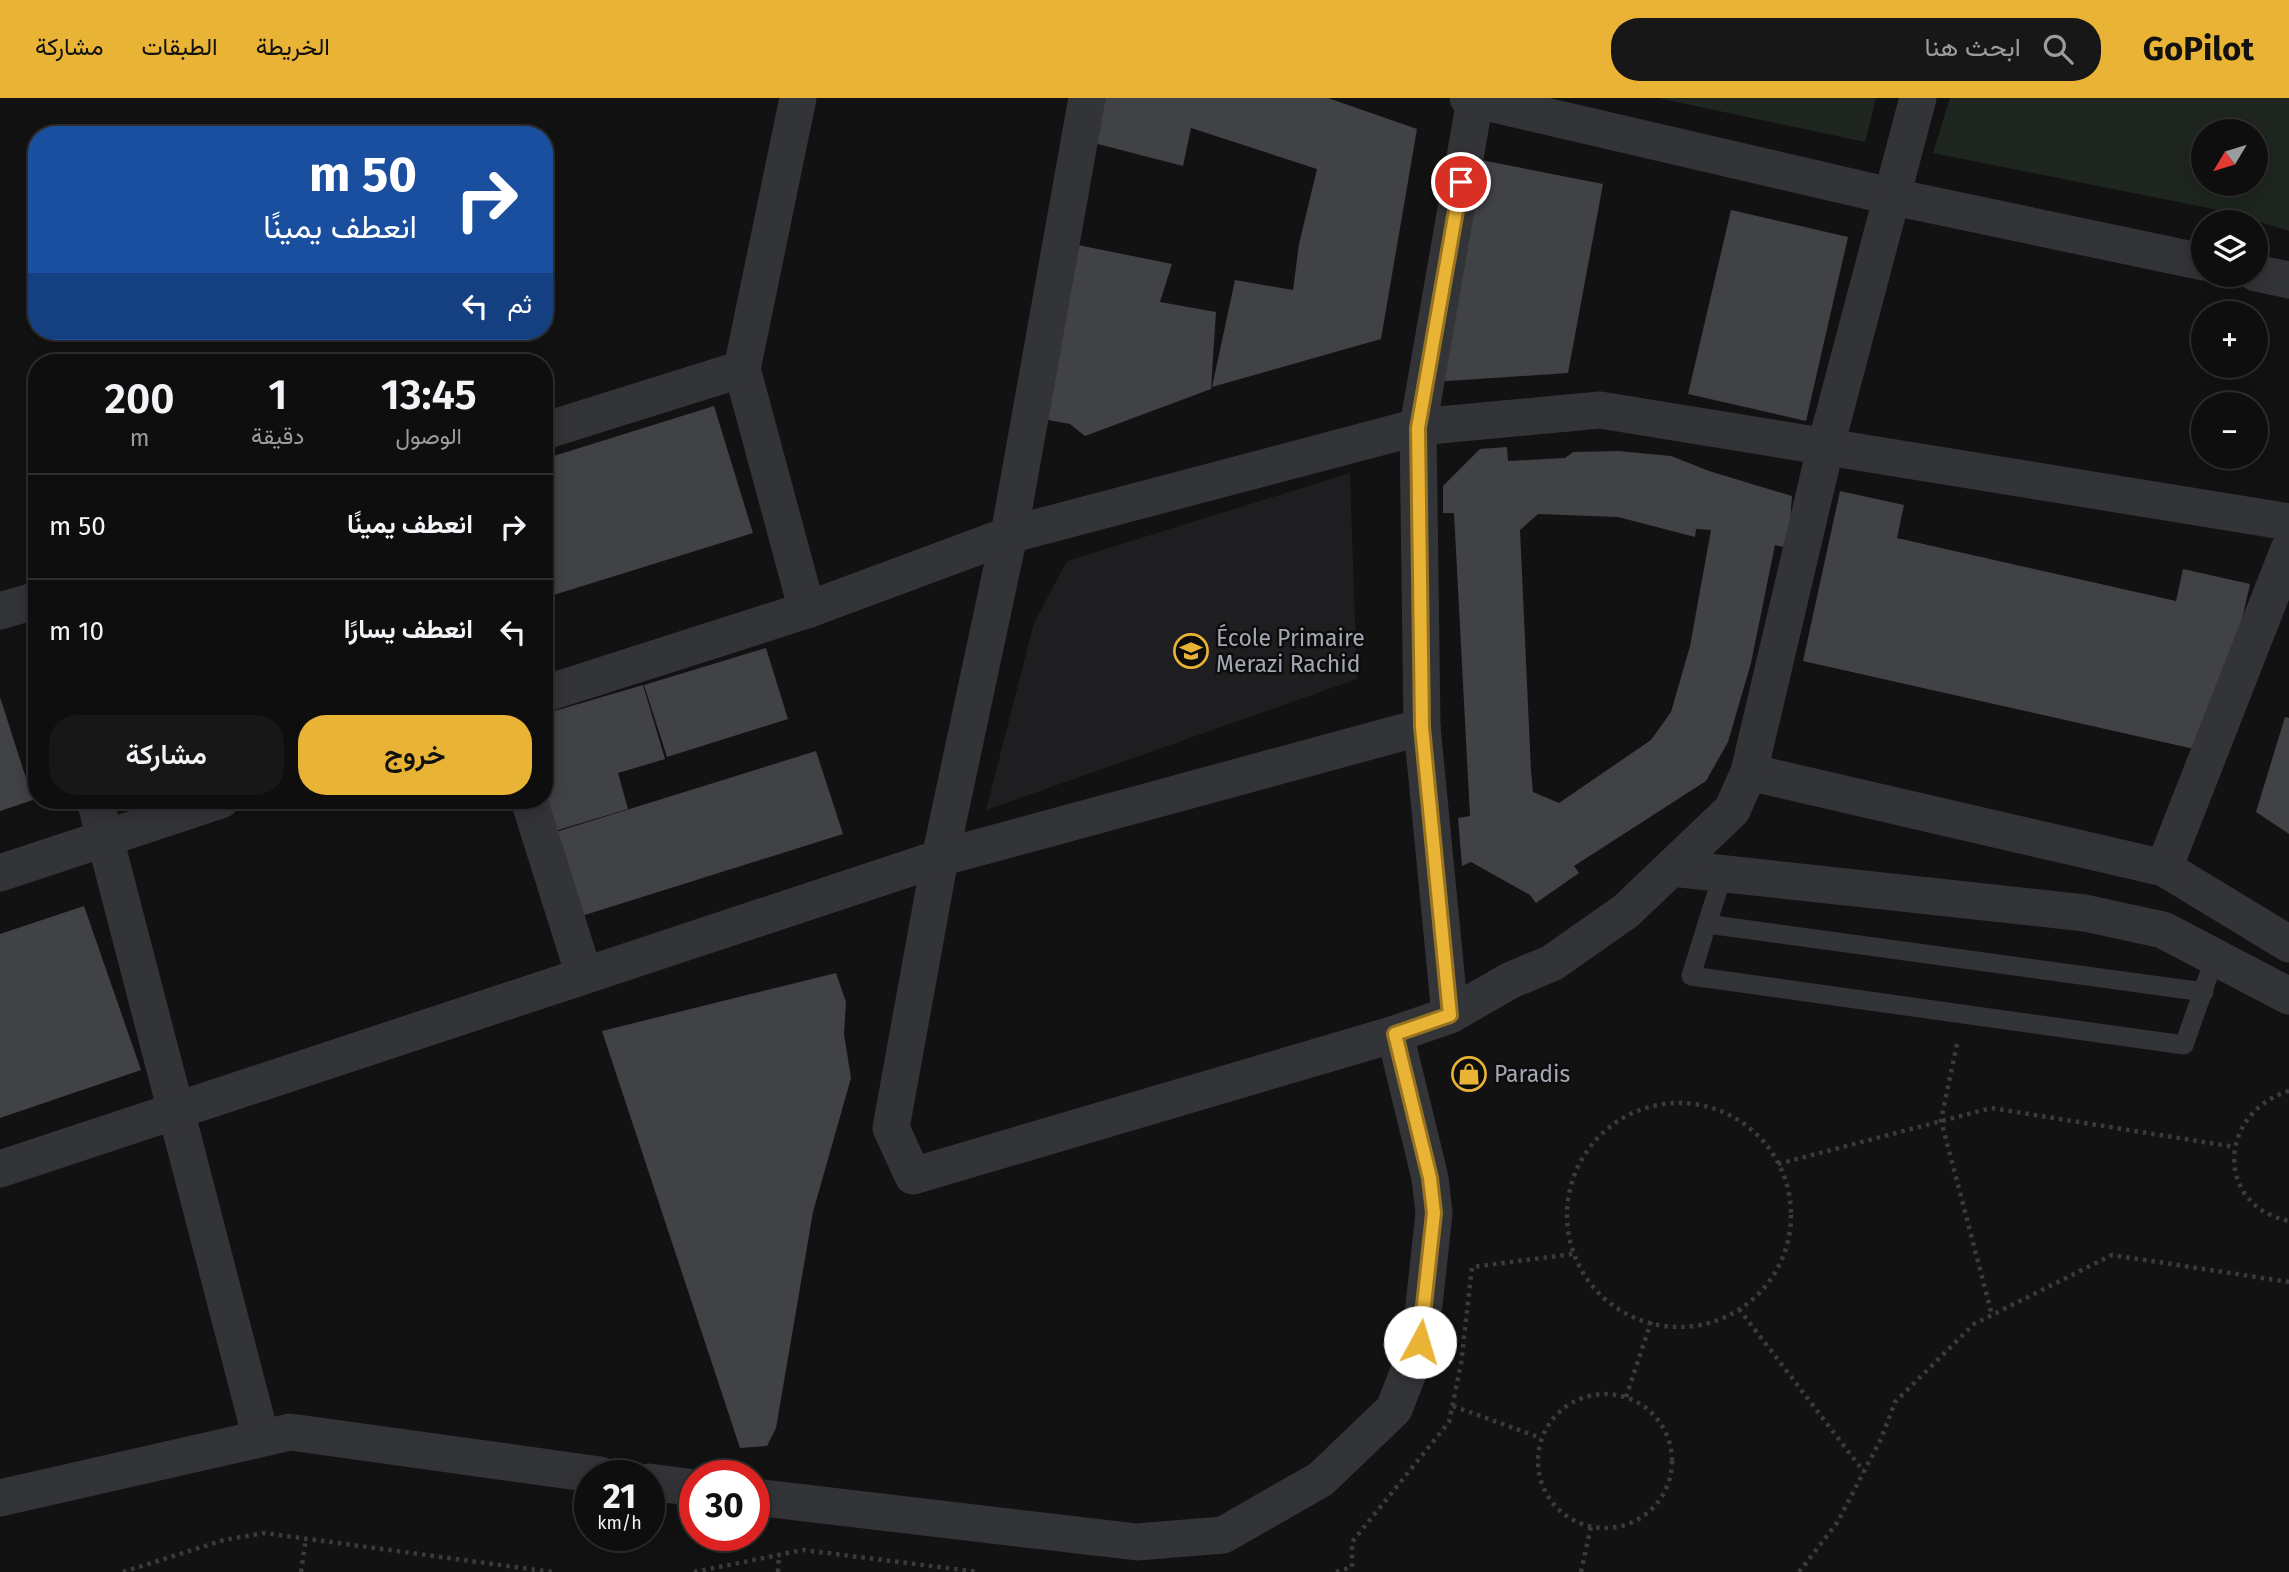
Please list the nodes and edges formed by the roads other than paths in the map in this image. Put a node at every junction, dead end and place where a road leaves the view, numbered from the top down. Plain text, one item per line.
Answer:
1 (798, 98) edge
2 (1087, 98) edge
3 (1917, 98) edge
4 (1472, 99) edge
5 (1894, 197) junction
6 (2191, 259) edge
7 (2268, 276) edge
8 (2289, 281) edge
9 (742, 369) junction
10 (553, 428) edge
11 (1418, 428) junction
12 (1826, 444) junction
13 (2289, 522) edge
14 (1009, 535) junction
15 (2289, 549) edge
16 (807, 610) junction
17 (553, 691) edge
18 (1422, 727) junction
19 (1749, 772) junction
20 (98, 809) edge
21 (193, 809) edge
22 (532, 809) edge
23 (107, 837) junction
24 (940, 858) junction
25 (1672, 868) junction
26 (2164, 868) junction
27 (0, 873) edge
28 (1723, 874) junction
29 (1707, 924) junction
30 (2289, 944) edge
31 (2215, 957) junction
32 (584, 975) junction
33 (2204, 992) junction
34 (2289, 996) edge
35 (1450, 1015) junction
36 (1395, 1034) junction
37 (177, 1111) junction
38 (0, 1169) edge
39 (261, 1438) junction
40 (574, 1471) edge
41 (0, 1498) edge
42 (770, 1499) edge

1 - 9 street
2 - 14 street
3 - 5 street
4 - 5 street
4 - 11 street
5 - 6 street
5 - 12 street
7 - 8 street
9 - 10 street
9 - 16 street
11 - 12 street
11 - 14 street
11 - 18 street
12 - 13 street
12 - 19 street
14 - 16 street
14 - 24 street
15 - 26 street
16 - 17 street
18 - 24 street
18 - 35 street
19 - 25 street
19 - 26 street
20 - 23 street
21 - 23 street
22 - 32 street
23 - 27 street
23 - 37 street
24 - 32 street
24 - 36 street
25 - 28 street
25 - 35 street
26 - 30 street
28 - 29 lane
28 - 31 street
29 - 33 lane
29 - 33 lane
31 - 33 lane
31 - 34 street
32 - 37 street
35 - 36 street
36 - 42 street
37 - 38 street
37 - 39 street
39 - 40 street
39 - 41 street

